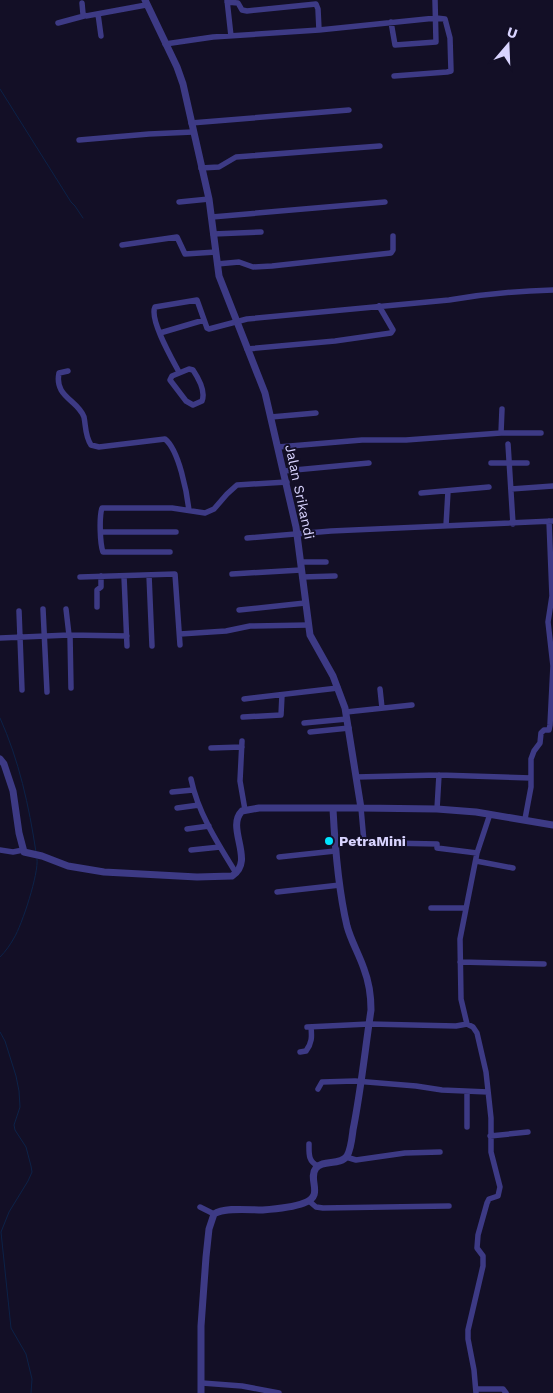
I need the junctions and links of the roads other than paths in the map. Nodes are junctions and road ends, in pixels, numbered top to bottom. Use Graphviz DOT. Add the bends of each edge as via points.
graph roads {
  1 [pos="435,0"];
  2 [pos="227,1"];
  3 [pos="146,2"];
  4 [pos="82,4"];
  5 [pos="98,14"];
  6 [pos="84,16"];
  7 [pos="436,18"];
  8 [pos="391,22"];
  9 [pos="58,23"];
  10 [pos="319,30"];
  11 [pos="101,36"];
  12 [pos="231,36"];
  13 [pos="165,44"];
  14 [pos="394,76"];
  15 [pos="349,110"];
  16 [pos="191,123"];
  17 [pos="193,132"];
  18 [pos="79,140"];
  19 [pos="380,146"];
  20 [pos="201,168"];
  21 [pos="208,199"];
  22 [pos="179,202"];
  23 [pos="385,202"];
  24 [pos="212,217"];
  25 [pos="260,232"];
  26 [pos="213,234"];
  27 [pos="392,236"];
  28 [pos="122,245"];
  29 [pos="216,252"];
  30 [pos="217,264"];
  31 [pos="553,290"];
  32 [pos="379,306"];
  33 [pos="204,320"];
  34 [pos="236,321"];
  35 [pos="160,333"];
  36 [pos="247,349"];
  37 [pos="68,371"];
  38 [pos="178,372"];
  39 [pos="502,409"];
  40 [pos="316,413"];
  41 [pos="271,417"];
  42 [pos="501,433"];
  43 [pos="541,433"];
  44 [pos="508,444"];
  45 [pos="278,447"];
  46 [pos="369,463"];
  47 [pos="491,463"];
  48 [pos="509,463"];
  49 [pos="528,463"];
  50 [pos="284,471"];
  51 [pos="286,482"];
  52 [pos="553,486"];
  53 [pos="489,487"];
  54 [pos="511,489"];
  55 [pos="448,491"];
  56 [pos="421,493"];
  57 [pos="189,510"];
  58 [pos="551,521"];
  59 [pos="513,524"];
  60 [pos="446,526"];
  61 [pos="101,532"];
  62 [pos="176,532"];
  63 [pos="297,534"];
  64 [pos="247,538"];
  65 [pos="551,543"];
  66 [pos="170,552"];
  67 [pos="326,562"];
  68 [pos="301,569"];
  69 [pos="232,574"];
  70 [pos="149,575"];
  71 [pos="101,576"];
  72 [pos="124,576"];
  73 [pos="335,576"];
  74 [pos="80,577"];
  75 [pos="305,603"];
  76 [pos="97,607"];
  77 [pos="43,609"];
  78 [pos="66,609"];
  79 [pos="239,610"];
  80 [pos="19,611"];
  81 [pos="551,613"];
  82 [pos="308,626"];
  83 [pos="180,634"];
  84 [pos="69,635"];
  85 [pos="44,636"];
  86 [pos="127,636"];
  87 [pos="20,637"];
  88 [pos="0,638"];
  89 [pos="180,645"];
  90 [pos="128,646"];
  91 [pos="152,646"];
  92 [pos="71,688"];
  93 [pos="338,688"];
  94 [pos="380,689"];
  95 [pos="22,690"];
  96 [pos="47,692"];
  97 [pos="282,695"];
  98 [pos="244,699"];
  99 [pos="552,700"];
  100 [pos="412,706"];
  101 [pos="382,708"];
  102 [pos="346,715"];
  103 [pos="243,717"];
  104 [pos="304,723"];
  105 [pos="349,728"];
  106 [pos="310,732"];
  107 [pos="211,748"];
  108 [pos="0,759"];
  109 [pos="439,775"];
  110 [pos="356,777"];
  111 [pos="531,778"];
  112 [pos="191,779"];
  113 [pos="193,790"];
  114 [pos="172,792"];
  115 [pos="199,805"];
  116 [pos="177,808"];
  117 [pos="360,808"];
  118 [pos="333,809"];
  119 [pos="245,810"];
  120 [pos="437,810"];
  121 [pos="490,814"];
  122 [pos="525,819"];
  123 [pos="553,825"];
  124 [pos="209,826"];
  125 [pos="187,829"];
  126 [pos="364,842"];
  127 [pos="388,843"];
  128 [pos="220,847"];
  129 [pos="0,850"];
  130 [pos="190,850"];
  131 [pos="335,851"];
  132 [pos="26,852"];
  133 [pos="477,852"];
  134 [pos="279,857"];
  135 [pos="476,861"];
  136 [pos="513,868"];
  137 [pos="236,873"];
  138 [pos="340,886"];
  139 [pos="277,892"];
  140 [pos="431,908"];
  141 [pos="465,908"];
  142 [pos="460,962"];
  143 [pos="544,964"];
  144 [pos="369,1024"];
  145 [pos="467,1024"];
  146 [pos="300,1052"];
  147 [pos="361,1082"];
  148 [pos="318,1089"];
  149 [pos="467,1092"];
  150 [pos="488,1092"];
  151 [pos="467,1127"];
  152 [pos="528,1132"];
  153 [pos="490,1136"];
  154 [pos="309,1144"];
  155 [pos="440,1152"];
  156 [pos="346,1157"];
  157 [pos="318,1166"];
  158 [pos="309,1201"];
  159 [pos="448,1206"];
  160 [pos="200,1207"];
  161 [pos="214,1214"];
  162 [pos="202,1383"];
  163 [pos="476,1391"];
  164 [pos="201,1393"];
  165 [pos="279,1393"];
  166 [pos="506,1393"];
  1 -- 7 [label="street"];
  2 -- 10 [label="street" via="238,3 242,10 247,11 316,4"];
  2 -- 12 [label="street"];
  3 -- 5 [label="street"];
  3 -- 13 [label="street, Jalan Srikandi"];
  4 -- 6 [label="street"];
  5 -- 6 [label="street"];
  5 -- 11 [label="street"];
  6 -- 9 [label="street"];
  7 -- 8 [label="street"];
  7 -- 8 [label="street" via="437,40 432,43 395,45"];
  7 -- 14 [label="street" via="447,22 451,71"];
  8 -- 10 [label="street"];
  10 -- 12 [label="street"];
  12 -- 13 [label="street"];
  13 -- 16 [label="street, Jalan Srikandi" via="183,84"];
  15 -- 16 [label="street"];
  16 -- 17 [label="street, Jalan Srikandi"];
  17 -- 18 [label="street"];
  17 -- 20 [label="street, Jalan Srikandi"];
  19 -- 20 [label="street" via="236,157 219,167"];
  20 -- 21 [label="street, Jalan Srikandi"];
  21 -- 22 [label="street"];
  21 -- 24 [label="street, Jalan Srikandi"];
  23 -- 24 [label="street"];
  24 -- 26 [label="street, Jalan Srikandi"];
  25 -- 26 [label="street"];
  26 -- 29 [label="street, Jalan Srikandi"];
  27 -- 30 [label="street" via="391,253 272,266 254,267 240,262"];
  28 -- 29 [label="street" via="175,237 185,254"];
  29 -- 30 [label="street, Jalan Srikandi"];
  30 -- 34 [label="street, Jalan Srikandi"];
  31 -- 32 [label="street"];
  32 -- 34 [label="street"];
  32 -- 36 [label="street" via="391,333"];
  33 -- 34 [label="street" via="209,329"];
  33 -- 35 [label="street"];
  33 -- 35 [label="street" via="197,300 155,307 154,317"];
  34 -- 36 [label="street, Jalan Srikandi"];
  35 -- 38 [label="street"];
  36 -- 41 [label="street, Jalan Srikandi"];
  37 -- 57 [label="street" via="59,373 58,382 66,398 82,414 91,445 99,447 165,439 182,474"];
  38 -- 38 [label="street" via="194,370 204,394 202,401 193,405 186,401 170,380"];
  39 -- 42 [label="street"];
  40 -- 41 [label="street"];
  41 -- 45 [label="street, Jalan Srikandi"];
  42 -- 43 [label="street"];
  42 -- 45 [label="street"];
  44 -- 48 [label="street"];
  45 -- 50 [label="street, Jalan Srikandi"];
  46 -- 50 [label="street"];
  47 -- 48 [label="street"];
  48 -- 49 [label="street"];
  48 -- 54 [label="street"];
  50 -- 51 [label="street, Jalan Srikandi"];
  51 -- 57 [label="street" via="242,484 233,488 210,512"];
  51 -- 63 [label="street, Jalan Srikandi"];
  52 -- 54 [label="street"];
  53 -- 55 [label="street"];
  54 -- 59 [label="street"];
  55 -- 56 [label="street"];
  55 -- 60 [label="street"];
  57 -- 61 [label="street" via="104,507 100,512"];
  58 -- 59 [label="street"];
  58 -- 65 [label="street"];
  59 -- 60 [label="street"];
  60 -- 63 [label="street"];
  61 -- 62 [label="street"];
  61 -- 66 [label="street" via="103,552"];
  63 -- 64 [label="street"];
  63 -- 68 [label="street, Jalan Srikandi"];
  65 -- 81 [label="street"];
  67 -- 68 [label="street"];
  68 -- 69 [label="street"];
  68 -- 73 [label="street"];
  68 -- 75 [label="street, Jalan Srikandi"];
  70 -- 72 [label="street"];
  70 -- 83 [label="street" via="175,574"];
  70 -- 91 [label="street"];
  71 -- 72 [label="street"];
  71 -- 74 [label="street"];
  71 -- 76 [label="street" via="101,587 96,590"];
  72 -- 86 [label="street"];
  75 -- 79 [label="street"];
  75 -- 82 [label="street, Jalan Srikandi"];
  77 -- 85 [label="street"];
  78 -- 84 [label="street"];
  80 -- 87 [label="street"];
  81 -- 99 [label="street" via="548,635 553,662"];
  82 -- 83 [label="street" via="250,626"];
  82 -- 93 [label="street, Jalan Srikandi"];
  83 -- 89 [label="street"];
  84 -- 85 [label="street"];
  84 -- 86 [label="street"];
  84 -- 92 [label="street"];
  85 -- 87 [label="street"];
  85 -- 96 [label="street"];
  86 -- 90 [label="street"];
  87 -- 88 [label="street"];
  87 -- 95 [label="street"];
  93 -- 97 [label="street"];
  93 -- 102 [label="street, Jalan Srikandi"];
  94 -- 101 [label="street"];
  97 -- 98 [label="street"];
  97 -- 103 [label="street" via="281,715"];
  99 -- 111 [label="street" via="549,730 541,733 540,743 534,751 530,764"];
  100 -- 101 [label="street"];
  101 -- 102 [label="street"];
  102 -- 104 [label="street"];
  102 -- 105 [label="street, Jalan Srikandi"];
  105 -- 106 [label="street"];
  105 -- 110 [label="street, Jalan Srikandi"];
  107 -- 119 [label="street" via="242,744 240,781"];
  108 -- 132 [label="street" via="13,791"];
  109 -- 110 [label="street"];
  109 -- 111 [label="street"];
  109 -- 120 [label="street"];
  110 -- 117 [label="street, Jalan Srikandi"];
  111 -- 122 [label="street"];
  112 -- 113 [label="street"];
  113 -- 114 [label="street"];
  113 -- 115 [label="street"];
  115 -- 116 [label="street"];
  115 -- 124 [label="street"];
  117 -- 118 [label="street"];
  117 -- 120 [label="street"];
  117 -- 126 [label="street"];
  118 -- 119 [label="street"];
  118 -- 131 [label="street"];
  119 -- 137 [label="street" via="237,817 241,866"];
  120 -- 121 [label="street"];
  121 -- 122 [label="street"];
  121 -- 133 [label="street"];
  122 -- 123 [label="street"];
  124 -- 125 [label="street"];
  124 -- 128 [label="street"];
  127 -- 133 [label="street" via="437,844 437,848"];
  128 -- 130 [label="street"];
  128 -- 137 [label="street"];
  129 -- 132 [label="street"];
  131 -- 134 [label="street"];
  131 -- 138 [label="street"];
  132 -- 137 [label="street" via="68,866 104,872 197,877 228,877"];
  133 -- 135 [label="street"];
  135 -- 136 [label="street"];
  135 -- 141 [label="street"];
  138 -- 139 [label="street"];
  138 -- 144 [label="street" via="347,928 369,986"];
  140 -- 141 [label="street"];
  141 -- 142 [label="street"];
  142 -- 143 [label="street"];
  142 -- 145 [label="street" via="461,999"];
  144 -- 145 [label="street"];
  144 -- 146 [label="street" via="309,1027 310,1045 306,1051"];
  144 -- 147 [label="street"];
  145 -- 150 [label="street" via="477,1032"];
  147 -- 148 [label="street" via="324,1082"];
  147 -- 149 [label="street"];
  147 -- 156 [label="street"];
  149 -- 150 [label="street"];
  149 -- 151 [label="street"];
  150 -- 153 [label="street"];
  152 -- 153 [label="street"];
  153 -- 163 [label="street" via="500,1187 498,1196 489,1199 477,1239 483,1266 468,1335"];
  154 -- 157 [label="street" via="312,1163"];
  155 -- 156 [label="street" via="356,1160"];
  156 -- 157 [label="street"];
  157 -- 158 [label="street" via="314,1171 314,1196"];
  158 -- 159 [label="street" via="323,1208"];
  158 -- 161 [label="street" via="286,1208"];
  160 -- 161 [label="street"];
  161 -- 162 [label="street" via="209,1229 201,1326"];
  162 -- 164 [label="street"];
  162 -- 165 [label="street"];
  163 -- 166 [label="street" via="503,1389"];
}
